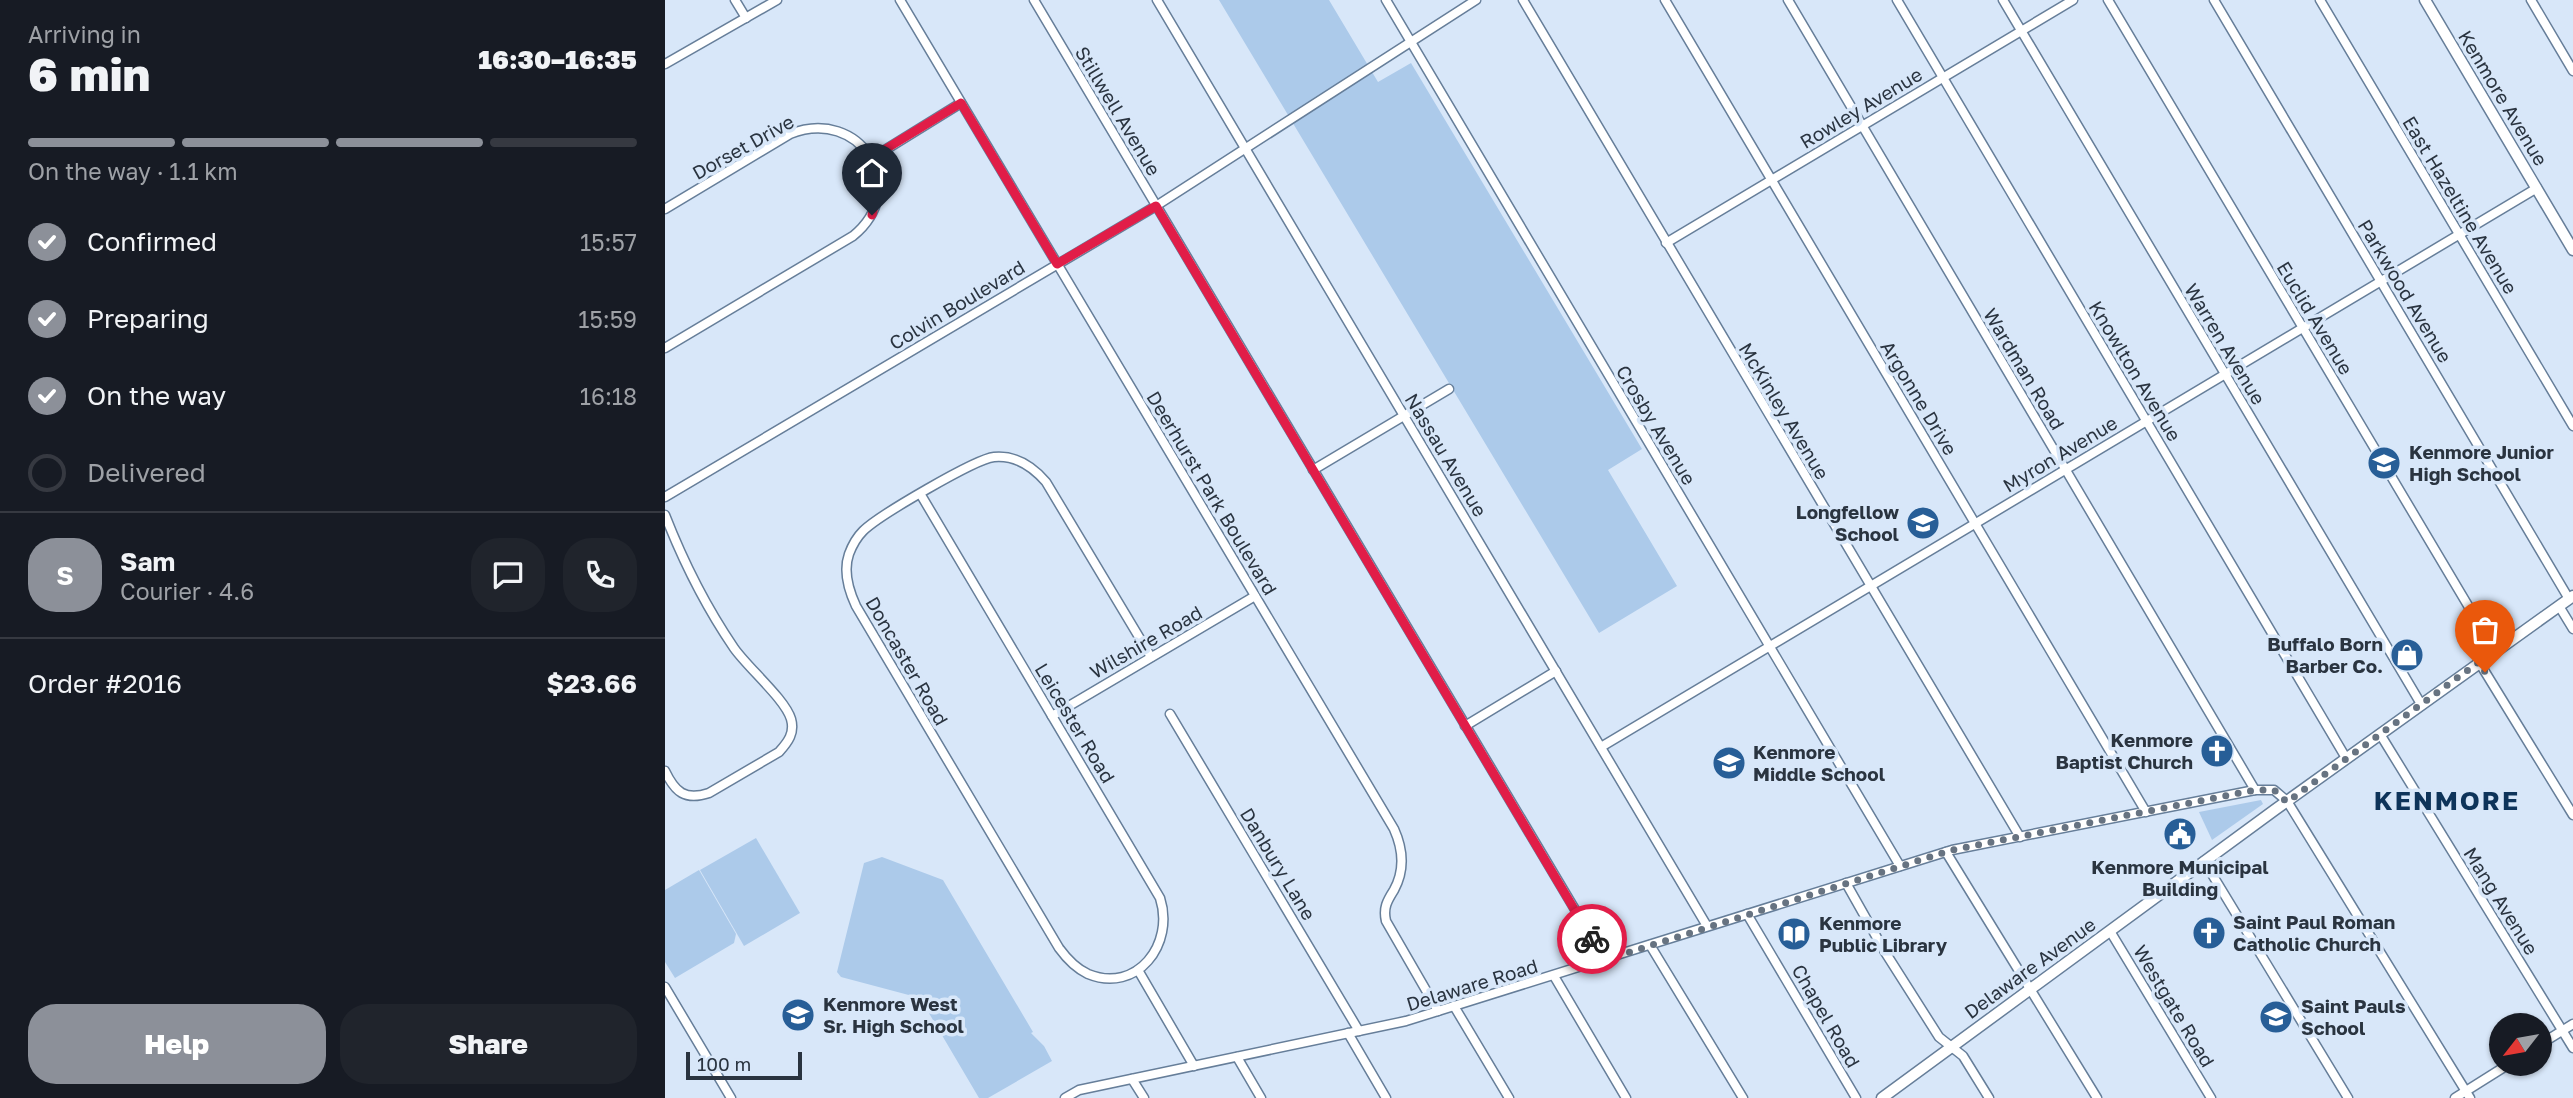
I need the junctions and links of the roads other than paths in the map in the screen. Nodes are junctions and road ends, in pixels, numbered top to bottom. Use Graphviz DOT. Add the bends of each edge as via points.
graph roads {
  1 [pos="735,0"];
  2 [pos="777,0"];
  3 [pos="900,0"];
  4 [pos="1034,0"];
  5 [pos="1157,0"];
  6 [pos="1386,0"];
  7 [pos="1476,0"];
  8 [pos="1523,0"];
  9 [pos="1665,0"];
  10 [pos="1788,0"];
  11 [pos="1897,0"];
  12 [pos="2003,0"];
  13 [pos="2073,0"];
  14 [pos="2108,0"];
  15 [pos="2214,0"];
  16 [pos="2320,0"];
  17 [pos="2425,0"];
  18 [pos="2531,0"];
  19 [pos="746,18"];
  20 [pos="2021,31"];
  21 [pos="1411,42"];
  22 [pos="665,64"];
  23 [pos="2573,71"];
  24 [pos="1943,78"];
  25 [pos="961,103"];
  26 [pos="1862,125"];
  27 [pos="1245,149"];
  28 [pos="871,158"];
  29 [pos="1771,179"];
  30 [pos="2537,188"];
  31 [pos="1156,206"];
  32 [pos="665,209"];
  33 [pos="2459,234"];
  34 [pos="1667,243"];
  35 [pos="2573,250"];
  36 [pos="1057,264"];
  37 [pos="2380,281"];
  38 [pos="2302,327"];
  39 [pos="665,348"];
  40 [pos="2225,374"];
  41 [pos="1449,389"];
  42 [pos="1404,415"];
  43 [pos="2146,421"];
  44 [pos="2573,426"];
  45 [pos="2066,469"];
  46 [pos="1313,470"];
  47 [pos="921,495"];
  48 [pos="665,497"];
  49 [pos="665,515"];
  50 [pos="1975,523"];
  51 [pos="1870,586"];
  52 [pos="1255,596"];
  53 [pos="2571,597"];
  54 [pos="2559,606"];
  55 [pos="2573,629"];
  56 [pos="1769,646"];
  57 [pos="2495,651"];
  58 [pos="1151,657"];
  59 [pos="2479,662"];
  60 [pos="1556,671"];
  61 [pos="2421,704"];
  62 [pos="1170,714"];
  63 [pos="1052,716"];
  64 [pos="1465,726"];
  65 [pos="2380,734"];
  66 [pos="1601,747"];
  67 [pos="2346,758"];
  68 [pos="665,771"];
  69 [pos="2255,790"];
  70 [pos="2287,802"];
  71 [pos="2146,812"];
  72 [pos="2573,816"];
  73 [pos="2020,837"];
  74 [pos="1946,852"];
  75 [pos="2204,861"];
  76 [pos="1900,866"];
  77 [pos="1846,883"];
  78 [pos="1747,914"];
  79 [pos="1707,926"];
  80 [pos="2109,931"];
  81 [pos="1650,945"];
  82 [pos="1605,960"];
  83 [pos="1137,970"];
  84 [pos="1553,976"];
  85 [pos="665,987"];
  86 [pos="2031,990"];
  87 [pos="1454,1006"];
  88 [pos="1438,1011"];
  89 [pos="2573,1024"];
  90 [pos="2562,1030"];
  91 [pos="1359,1031"];
  92 [pos="1348,1033"];
  93 [pos="2552,1037"];
  94 [pos="1951,1046"];
  95 [pos="2573,1048"];
  96 [pos="1237,1056"];
  97 [pos="1194,1066"];
  98 [pos="2493,1076"];
  99 [pos="1132,1079"];
  100 [pos="2468,1094"];
  101 [pos="731,1098"];
  102 [pos="1065,1098"];
  103 [pos="1144,1098"];
  104 [pos="1262,1098"];
  105 [pos="1386,1098"];
  106 [pos="1509,1098"];
  107 [pos="1626,1098"];
  108 [pos="1743,1098"];
  109 [pos="1856,1098"];
  110 [pos="1882,1098"];
  111 [pos="1989,1098"];
  112 [pos="2097,1098"];
  113 [pos="2211,1098"];
  114 [pos="2348,1098"];
  115 [pos="2455,1098"];
  1 -- 19 [label="street"];
  2 -- 19 [label="street"];
  3 -- 25 [label="street, Deerhurst Park Boulevard"];
  4 -- 31 [label="street, Stillwell Avenue"];
  5 -- 27 [label="street, Nassau Avenue"];
  6 -- 21 [label="street, Crosby Avenue"];
  7 -- 21 [label="street, Colvin Boulevard"];
  8 -- 34 [label="street, McKinley Avenue"];
  9 -- 29 [label="street, Argonne Drive"];
  10 -- 26 [label="street, Wardman Road"];
  11 -- 24 [label="street, Knowlton Avenue"];
  12 -- 20 [label="street, Warren Avenue"];
  13 -- 20 [label="street, Rowley Avenue"];
  14 -- 38 [label="street, Euclid Avenue"];
  15 -- 37 [label="street, Parkwood Avenue"];
  16 -- 33 [label="street, East Hazeltine Avenue"];
  17 -- 30 [label="main road, Kenmore Avenue"];
  18 -- 23 [label="street"];
  19 -- 22 [label="street"];
  20 -- 24 [label="street, Rowley Avenue"];
  20 -- 40 [label="street, Warren Avenue"];
  21 -- 27 [label="street, Colvin Boulevard"];
  21 -- 56 [label="street, Crosby Avenue"];
  24 -- 26 [label="street, Rowley Avenue"];
  24 -- 43 [label="street, Knowlton Avenue"];
  25 -- 28 [label="street"];
  25 -- 36 [label="street, Deerhurst Park Boulevard"];
  26 -- 29 [label="street, Rowley Avenue"];
  26 -- 45 [label="street, Wardman Road"];
  27 -- 31 [label="street, Colvin Boulevard"];
  27 -- 42 [label="street, Nassau Avenue"];
  28 -- 32 [label="street, Dorset Drive" via="858,142 839,131 800,130"];
  28 -- 39 [label="street" via="878,176 878,196 862,229"];
  29 -- 34 [label="street, Rowley Avenue"];
  29 -- 50 [label="street, Argonne Drive"];
  30 -- 33 [label="street, Myron Avenue"];
  30 -- 35 [label="main road, Kenmore Avenue"];
  31 -- 36 [label="street, Colvin Boulevard"];
  31 -- 46 [label="street, Stillwell Avenue"];
  33 -- 37 [label="street, Myron Avenue"];
  33 -- 44 [label="street, East Hazeltine Avenue"];
  34 -- 51 [label="street, McKinley Avenue"];
  36 -- 48 [label="street, Colvin Boulevard"];
  36 -- 52 [label="street, Deerhurst Park Boulevard"];
  37 -- 38 [label="street, Myron Avenue"];
  37 -- 53 [label="street, Parkwood Avenue"];
  38 -- 40 [label="street, Myron Avenue"];
  38 -- 57 [label="street, Euclid Avenue"];
  40 -- 43 [label="street, Myron Avenue"];
  40 -- 61 [label="street, Warren Avenue"];
  41 -- 42 [label="street"];
  42 -- 46 [label="street"];
  42 -- 60 [label="street, Nassau Avenue"];
  43 -- 45 [label="street, Myron Avenue"];
  43 -- 67 [label="street, Knowlton Avenue"];
  45 -- 50 [label="street, Myron Avenue"];
  45 -- 69 [label="street, Wardman Road"];
  46 -- 64 [label="street, Stillwell Avenue"];
  47 -- 58 [label="street, Doncaster Road" via="981,460 1002,457 1031,467 1046,482"];
  47 -- 63 [label="street, Leicester Road"];
  47 -- 83 [label="street, Doncaster Road" via="873,524 854,544 847,572 852,597 1059,948 1074,965 1097,976 1116,977"];
  49 -- 68 [label="street" via="724,633 788,712 793,728 779,752 701,796 682,794"];
  50 -- 51 [label="street, Myron Avenue"];
  50 -- 71 [label="street, Argonne Drive"];
  51 -- 56 [label="street, Myron Avenue"];
  51 -- 73 [label="street, McKinley Avenue"];
  52 -- 58 [label="street, Wilshire Road"];
  52 -- 88 [label="street, Deerhurst Park Boulevard" via="1398,837 1401,870 1385,906 1386,922"];
  53 -- 54 [label="main road, Delaware Avenue"];
  54 -- 55 [label="street"];
  54 -- 57 [label="main road, Delaware Avenue"];
  56 -- 66 [label="street, Myron Avenue"];
  56 -- 76 [label="street, Crosby Avenue"];
  57 -- 59 [label="main road, Delaware Avenue"];
  58 -- 63 [label="street, Wilshire Road"];
  59 -- 61 [label="main road, Delaware Avenue"];
  59 -- 72 [label="street"];
  60 -- 64 [label="street"];
  60 -- 66 [label="street, Nassau Avenue"];
  61 -- 65 [label="main road, Delaware Avenue"];
  62 -- 91 [label="street, Danbury Lane"];
  63 -- 83 [label="street, Leicester Road" via="1160,898 1165,919 1161,941"];
  64 -- 82 [label="street, Stillwell Avenue"];
  65 -- 67 [label="main road, Delaware Avenue"];
  65 -- 90 [label="street, Mang Avenue"];
  66 -- 79 [label="street, Nassau Avenue"];
  67 -- 70 [label="main road, Delaware Avenue"];
  69 -- 70 [label="street" via="2274,790"];
  69 -- 71 [label="street, Delaware Road"];
  70 -- 75 [label="main road, Delaware Avenue"];
  70 -- 100 [label="street"];
  71 -- 73 [label="street, Delaware Road"];
  73 -- 74 [label="street, Delaware Road"];
  74 -- 76 [label="street, Delaware Road"];
  74 -- 86 [label="street"];
  75 -- 80 [label="main road, Delaware Avenue"];
  75 -- 114 [label="street"];
  76 -- 77 [label="street, Delaware Road"];
  77 -- 78 [label="street, Delaware Road"];
  77 -- 94 [label="street" via="1939,1037"];
  78 -- 79 [label="street, Delaware Road"];
  78 -- 109 [label="street, Chapel Road"];
  79 -- 81 [label="street, Delaware Road"];
  80 -- 86 [label="main road, Delaware Avenue"];
  80 -- 113 [label="street, Westgate Road"];
  81 -- 82 [label="street, Delaware Road"];
  81 -- 108 [label="street"];
  82 -- 84 [label="street, Delaware Road"];
  83 -- 97 [label="street"];
  84 -- 87 [label="street, Delaware Road"];
  84 -- 107 [label="street"];
  85 -- 101 [label="street"];
  86 -- 94 [label="main road, Delaware Avenue"];
  86 -- 112 [label="street"];
  87 -- 88 [label="street, Delaware Road"];
  87 -- 106 [label="street"];
  88 -- 91 [label="street, Delaware Road"];
  89 -- 90 [label="street"];
  90 -- 93 [label="street"];
  90 -- 95 [label="street, Mang Avenue"];
  91 -- 92 [label="street, Delaware Road"];
  92 -- 96 [label="street, Delaware Road"];
  92 -- 105 [label="street"];
  94 -- 110 [label="main road, Delaware Avenue"];
  94 -- 111 [label="street" via="1963,1056"];
  96 -- 97 [label="street, Delaware Road"];
  96 -- 104 [label="street"];
  97 -- 99 [label="street, Delaware Road"];
  98 -- 100 [label="street"];
  99 -- 102 [label="street, Delaware Road" via="1079,1090"];
  99 -- 103 [label="street"];
  100 -- 115 [label="street"];
}
